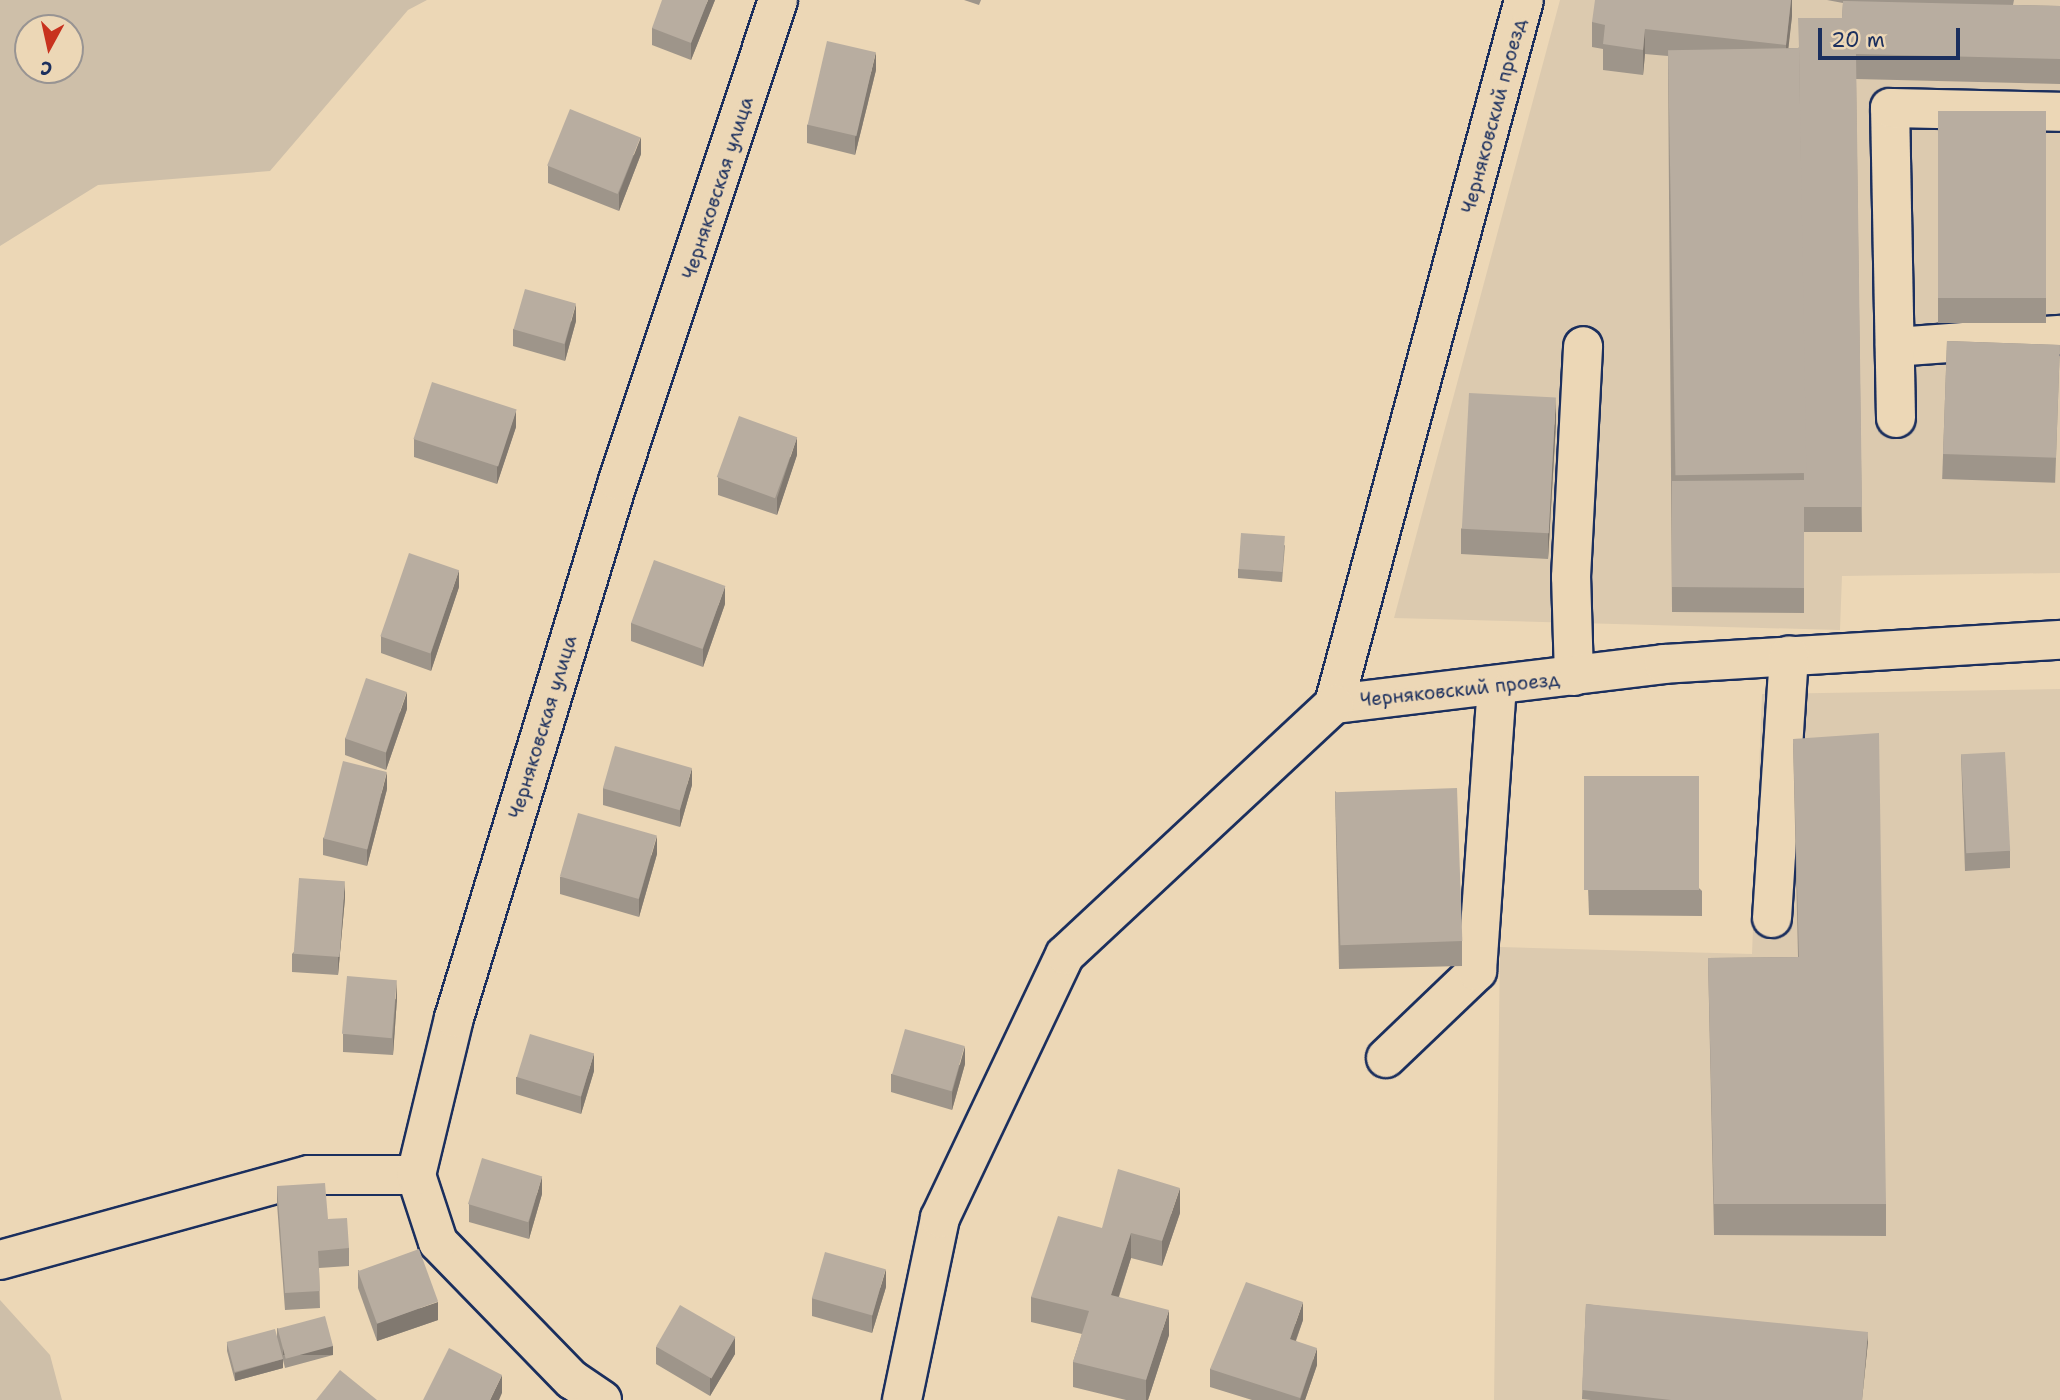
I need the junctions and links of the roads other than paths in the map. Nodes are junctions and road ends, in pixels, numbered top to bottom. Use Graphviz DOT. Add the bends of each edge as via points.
graph roads {
  1 [pos="778,0"];
  2 [pos="1524,0"];
  3 [pos="2060,112"];
  4 [pos="2060,335"];
  5 [pos="1583,346"];
  6 [pos="1895,347"];
  7 [pos="1896,418"];
  8 [pos="2060,640"];
  9 [pos="1789,656"];
  10 [pos="1574,677"];
  11 [pos="1497,687"];
  12 [pos="1335,704"];
  13 [pos="1772,918"];
  14 [pos="1386,1058"];
  15 [pos="416,1174"];
  16 [pos="0,1260"];
  17 [pos="602,1400"];
  18 [pos="902,1400"];
  1 -- 15 [label="street, Черняковская улица" via="618,481 454,1018"];
  2 -- 12 [label="street, Черняковский проезд"];
  3 -- 6 [label="street" via="1890,108"];
  4 -- 6 [label="street"];
  5 -- 10 [label="street" via="1571,577"];
  6 -- 7 [label="street"];
  8 -- 9 [label="street, Черняковский проезд"];
  9 -- 10 [label="street, Черняковский проезд"];
  9 -- 13 [label="street"];
  10 -- 11 [label="street, Черняковский проезд"];
  11 -- 12 [label="street, Черняковский проезд"];
  11 -- 14 [label="street" via="1477,971"];
  12 -- 18 [label="street" via="1065,955 940,1219"];
  15 -- 16 [label="street" via="309,1175 218,1195"];
  15 -- 17 [label="street" via="438,1242 572,1380"];
}
